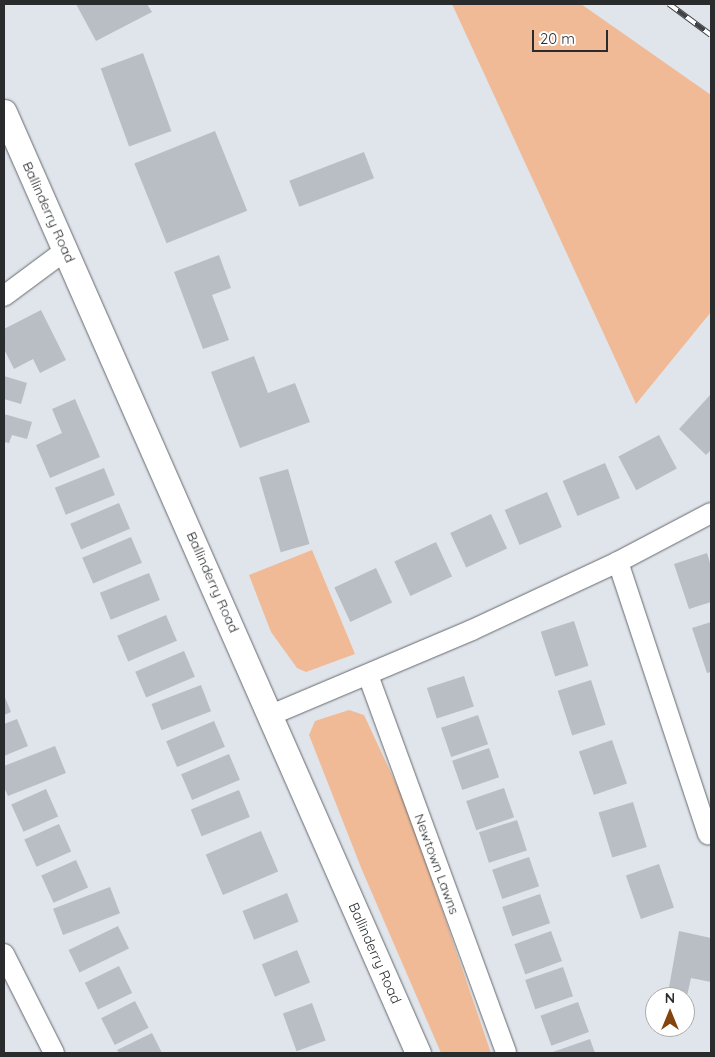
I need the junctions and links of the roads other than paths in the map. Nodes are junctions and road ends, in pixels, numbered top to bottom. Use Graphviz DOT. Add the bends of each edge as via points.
graph roads {
  1 [pos="4,112"];
  2 [pos="66,250"];
  3 [pos="4,296"];
  4 [pos="711,512"];
  5 [pos="618,562"];
  6 [pos="368,675"];
  7 [pos="271,715"];
  8 [pos="708,834"];
  9 [pos="4,954"];
  10 [pos="54,1053"];
  11 [pos="418,1053"];
  12 [pos="506,1053"];
  1 -- 2 [label="street, Ballinderry Road"];
  2 -- 3 [label="street"];
  2 -- 7 [label="street, Ballinderry Road"];
  4 -- 5 [label="street"];
  5 -- 6 [label="street"];
  5 -- 8 [label="street"];
  6 -- 7 [label="street"];
  6 -- 12 [label="street, Newtown Lawns"];
  7 -- 11 [label="street, Ballinderry Road"];
  9 -- 10 [label="street"];
}
